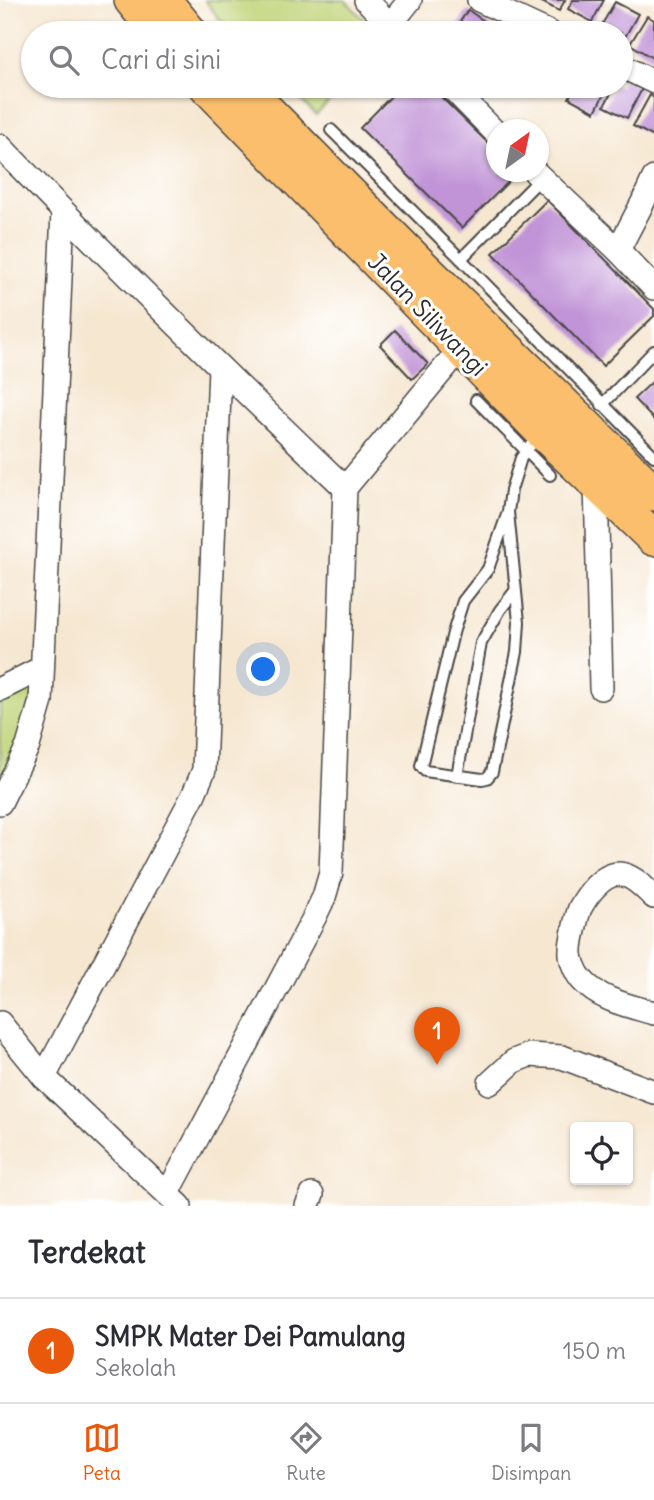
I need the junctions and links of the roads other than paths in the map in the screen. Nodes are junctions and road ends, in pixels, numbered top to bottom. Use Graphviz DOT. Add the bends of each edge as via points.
graph roads {
  1 [pos="132,0"];
  2 [pos="163,0"];
  3 [pos="366,0"];
  4 [pos="410,0"];
  5 [pos="479,0"];
  6 [pos="149,21"];
  7 [pos="180,21"];
  8 [pos="386,21"];
  9 [pos="398,21"];
  10 [pos="524,21"];
  11 [pos="633,72"];
  12 [pos="654,82"];
  13 [pos="220,98"];
  14 [pos="253,98"];
  15 [pos="462,98"];
  16 [pos="486,123"];
  17 [pos="331,130"];
  18 [pos="0,146"];
  19 [pos="654,178"];
  20 [pos="532,182"];
  21 [pos="545,182"];
  22 [pos="648,205"];
  23 [pos="63,212"];
  24 [pos="618,250"];
  25 [pos="461,260"];
  26 [pos="407,272"];
  27 [pos="654,288"];
  28 [pos="461,348"];
  29 [pos="654,351"];
  30 [pos="220,368"];
  31 [pos="477,400"];
  32 [pos="602,405"];
  33 [pos="534,441"];
  34 [pos="654,456"];
  35 [pos="551,475"];
  36 [pos="596,483"];
  37 [pos="345,488"];
  38 [pos="654,493"];
  39 [pos="508,512"];
  40 [pos="654,538"];
  41 [pos="515,591"];
  42 [pos="42,668"];
  43 [pos="601,688"];
  44 [pos="0,689"];
  45 [pos="457,776"];
  46 [pos="0,803"];
  47 [pos="654,897"];
  48 [pos="654,1013"];
  49 [pos="0,1023"];
  50 [pos="44,1077"];
  51 [pos="490,1083"];
  52 [pos="654,1092"];
  53 [pos="174,1200"];
  1 -- 6 [label="main road"];
  2 -- 7 [label="main road"];
  3 -- 8 [label="street"];
  4 -- 9 [label="street"];
  5 -- 10 [label="street"];
  11 -- 12 [label="street"];
  13 -- 26 [label="main road, Jalan Siliwangi"];
  14 -- 26 [label="main road, Jalan Siliwangi"];
  15 -- 16 [label="street"];
  17 -- 25 [label="lane"];
  18 -- 23 [label="street"];
  19 -- 22 [label="street"];
  20 -- 25 [label="lane"];
  21 -- 24 [label="street"];
  22 -- 24 [label="street"];
  23 -- 30 [label="street"];
  23 -- 42 [label="street"];
  24 -- 27 [label="street"];
  25 -- 32 [label="lane"];
  26 -- 28 [label="main road, Jalan Siliwangi"];
  26 -- 38 [label="main road, Jalan Siliwangi"];
  28 -- 33 [label="main road, Jalan Siliwangi"];
  28 -- 37 [label="street"];
  29 -- 32 [label="lane"];
  30 -- 37 [label="street"];
  30 -- 50 [label="street" via="204,770"];
  31 -- 33 [label="lane"];
  32 -- 34 [label="lane"];
  33 -- 35 [label="lane"];
  33 -- 36 [label="main road, Jalan Siliwangi"];
  33 -- 39 [label="lane" via="517,467"];
  36 -- 40 [label="main road, Jalan Siliwangi"];
  36 -- 43 [label="street"];
  37 -- 53 [label="street" via="331,873 315,916"];
  39 -- 41 [label="lane"];
  39 -- 45 [label="lane" via="488,569 463,601 421,766 425,771"];
  41 -- 45 [label="lane" via="481,643"];
  41 -- 45 [label="lane" via="517,652 492,772 482,779"];
  42 -- 44 [label="street"];
  42 -- 46 [label="street" via="37,719"];
  47 -- 48 [label="street" via="629,877 610,876 579,910 570,951 579,977 587,985"];
  49 -- 50 [label="street"];
  50 -- 53 [label="street"];
  51 -- 52 [label="street" via="514,1061 529,1055 562,1057"];
}
